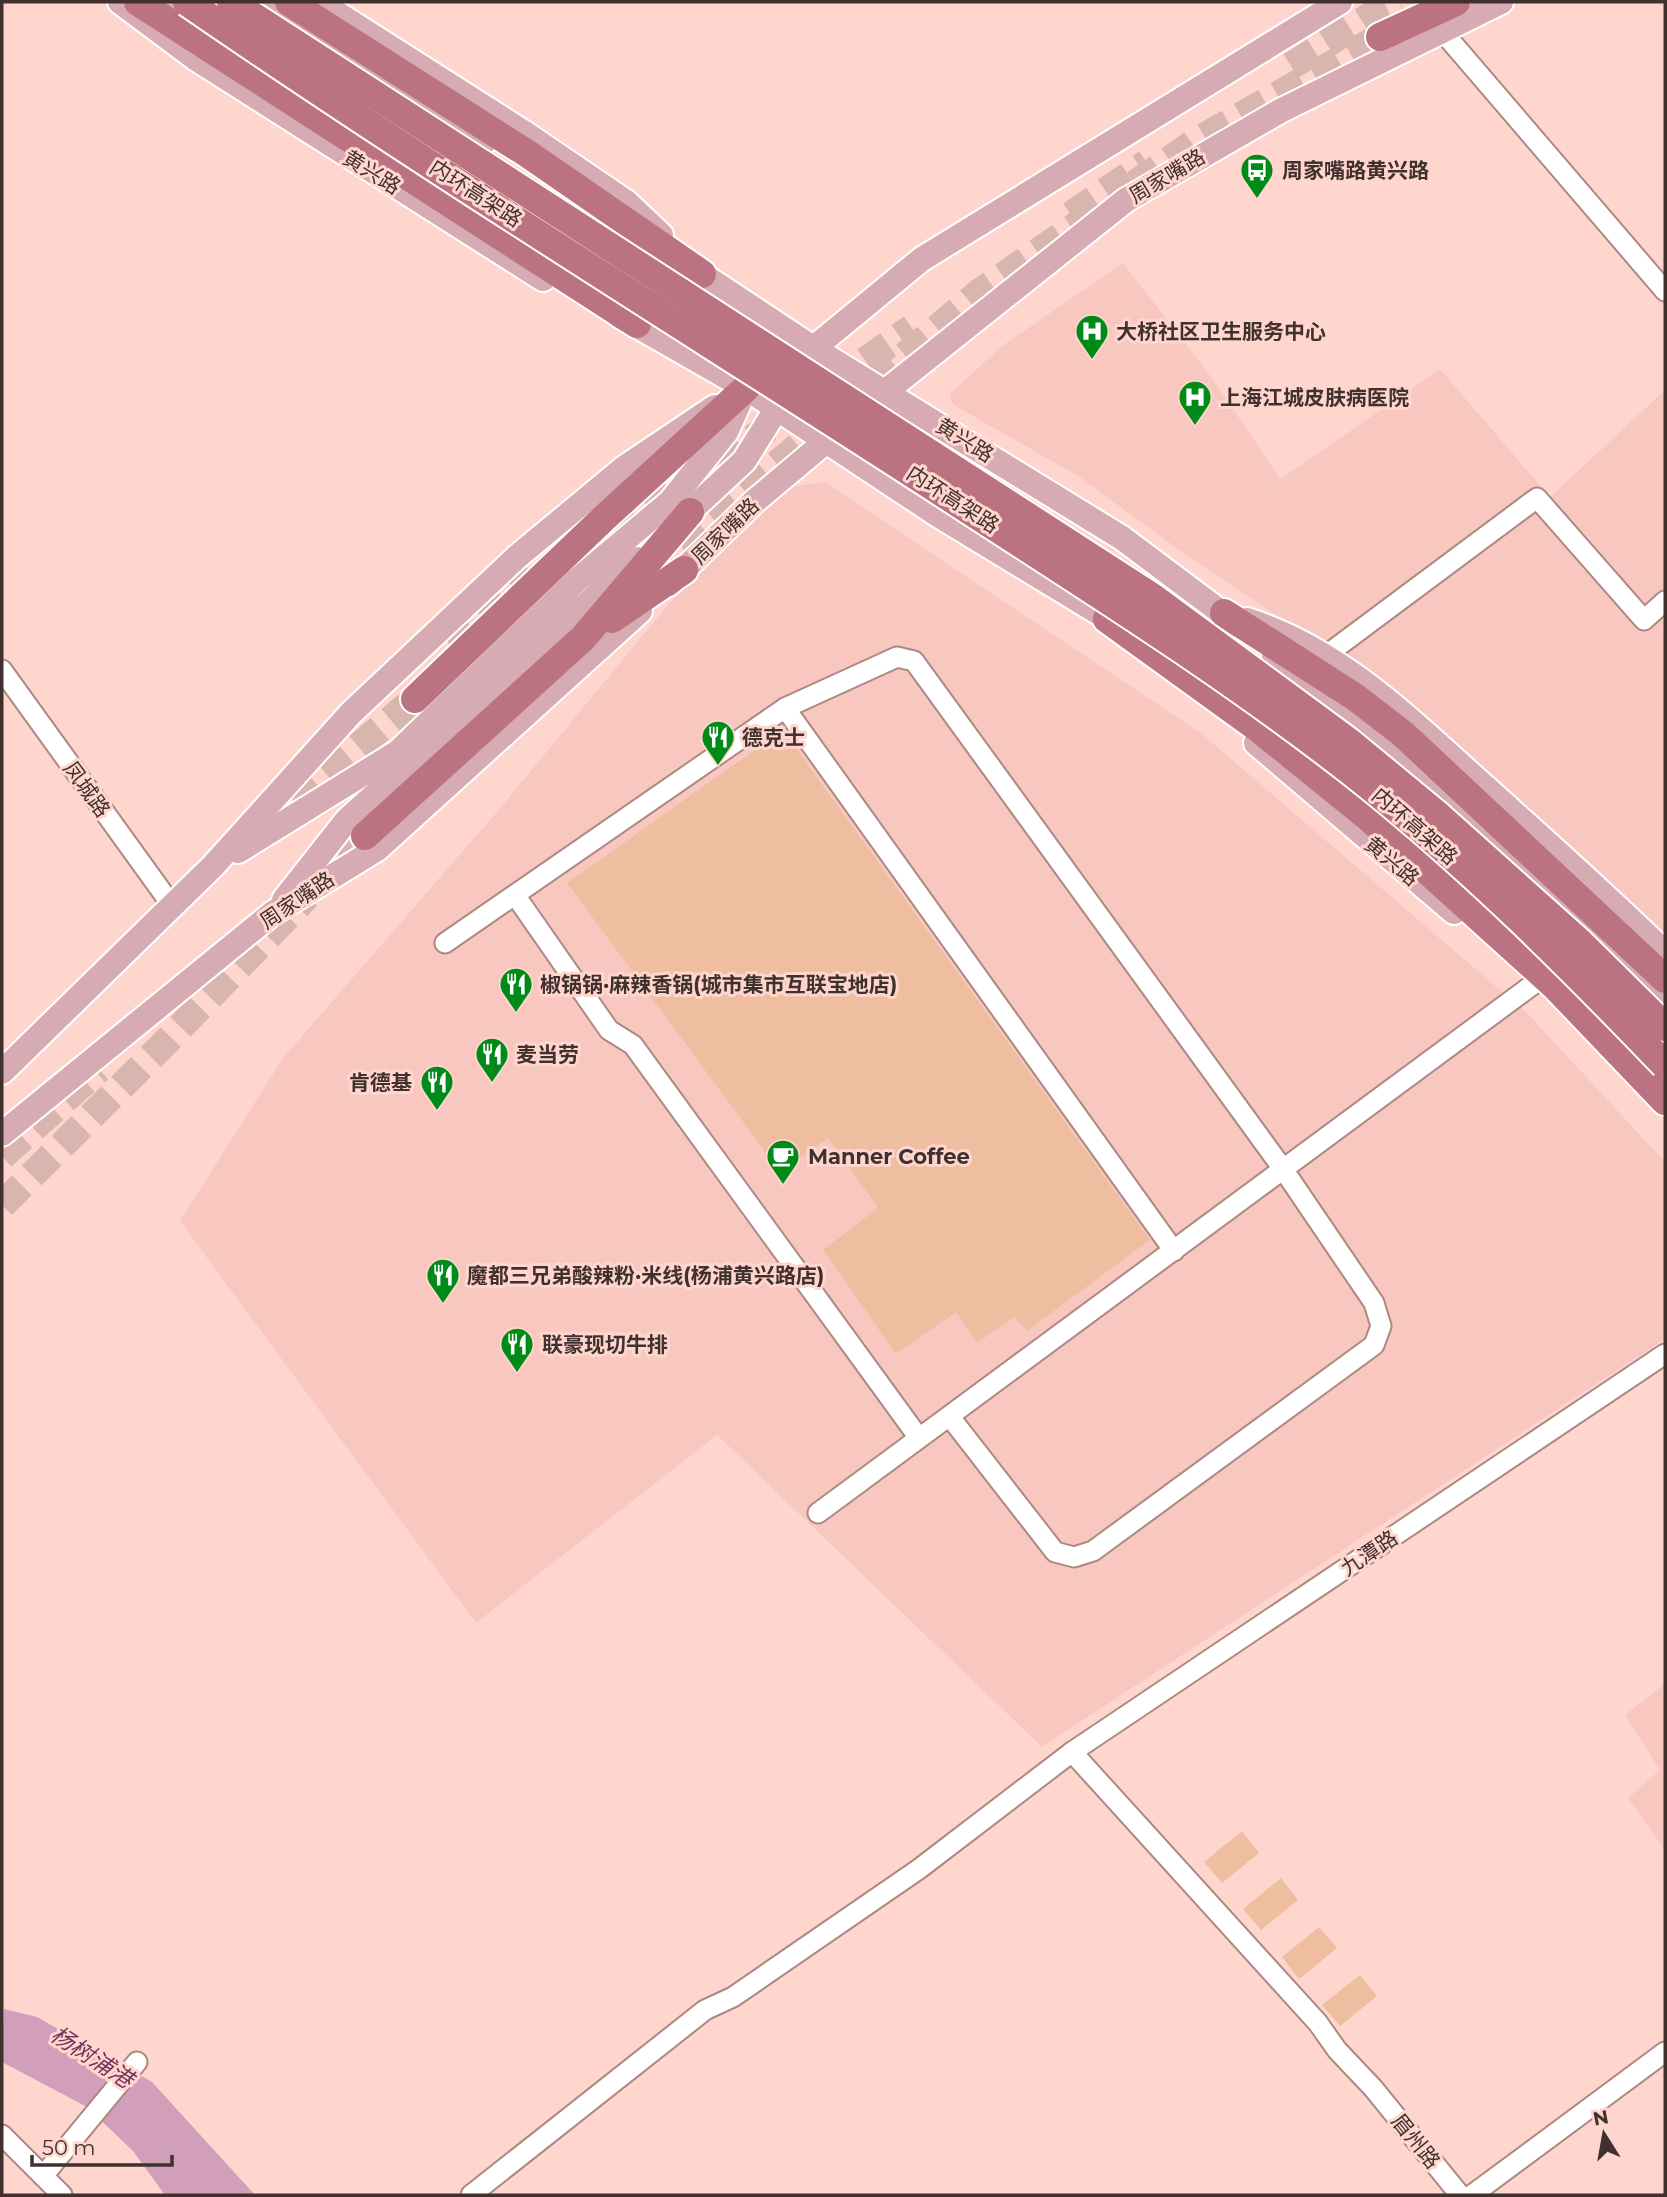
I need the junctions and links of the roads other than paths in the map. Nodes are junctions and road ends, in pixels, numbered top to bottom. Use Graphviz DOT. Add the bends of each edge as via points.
graph roads {
  1 [pos="120,2"];
  2 [pos="138,2"];
  3 [pos="168,2"];
  4 [pos="187,2"];
  5 [pos="231,2"];
  6 [pos="261,2"];
  7 [pos="289,2"];
  8 [pos="319,2"];
  9 [pos="1340,2"];
  10 [pos="1456,2"];
  11 [pos="1501,2"];
  12 [pos="1442,32"];
  13 [pos="1380,37"];
  14 [pos="702,274"];
  15 [pos="1665,290"];
  16 [pos="636,324"];
  17 [pos="816,350"];
  18 [pos="746,388"];
  19 [pos="886,391"];
  20 [pos="776,409"];
  21 [pos="824,443"];
  22 [pos="690,512"];
  23 [pos="684,570"];
  24 [pos="1665,601"];
  25 [pos="1224,613"];
  26 [pos="1107,619"];
  27 [pos="583,638"];
  28 [pos="1325,656"];
  29 [pos="2,670"];
  30 [pos="415,699"];
  31 [pos="785,708"];
  32 [pos="365,836"];
  33 [pos="213,866"];
  34 [pos="515,895"];
  35 [pos="173,907"];
  36 [pos="273,914"];
  37 [pos="445,943"];
  38 [pos="1665,953"];
  39 [pos="1665,979"];
  40 [pos="1545,984"];
  41 [pos="1665,1004"];
  42 [pos="1665,1027"];
  43 [pos="1665,1065"];
  44 [pos="2,1072"];
  45 [pos="1665,1075"];
  46 [pos="1665,1101"];
  47 [pos="1665,1114"];
  48 [pos="2,1134"];
  49 [pos="1283,1170"];
  50 [pos="1174,1251"];
  51 [pos="1665,1354"];
  52 [pos="950,1417"];
  53 [pos="919,1438"];
  54 [pos="818,1513"];
  55 [pos="1072,1752"];
  56 [pos="1665,2052"];
  57 [pos="137,2062"];
  58 [pos="2,2136"];
  59 [pos="43,2176"];
  60 [pos="62,2195"];
  61 [pos="471,2195"];
  62 [pos="1460,2195"];
  63 [pos="1472,2195"];
  1 -- 16 [label="main road, 黄兴路" via="207,66 560,290"];
  2 -- 16 [label="highway"];
  3 -- 16 [label="main road, 黄兴路" via="328,111 577,269"];
  4 -- 43 [label="highway, 内环高架路, bridge" via="314,90 1266,706 1374,790 1487,888"];
  5 -- 42 [label="highway, 内环高架路, bridge" via="1205,634 1435,813 1579,942"];
  6 -- 14 [label="main road, 黄兴路"];
  7 -- 14 [label="highway" via="528,154"];
  8 -- 14 [label="main road, 黄兴路" via="626,202"];
  9 -- 17 [label="main road" via="922,260"];
  10 -- 13 [label="highway"];
  11 -- 12 [label="main road, 周家嘴路"];
  12 -- 15 [label="street"];
  12 -- 19 [label="main road, 周家嘴路" via="1280,111 1126,200"];
  14 -- 17 [label="main road, 黄兴路"];
  16 -- 18 [label="main road, 黄兴路"];
  17 -- 18 [label="main road"];
  17 -- 19 [label="main road, 黄兴路"];
  17 -- 20 [label="main road"];
  18 -- 20 [label="main road, 黄兴路"];
  18 -- 30 [label="highway"];
  18 -- 33 [label="main road" via="624,468 518,556 351,712"];
  18 -- 33 [label="main road" via="726,432 670,502 576,582 398,752"];
  19 -- 21 [label="main road, 周家嘴路"];
  19 -- 25 [label="main road, 黄兴路" via="1122,538"];
  20 -- 21 [label="main road, 黄兴路"];
  20 -- 22 [label="main road" via="744,461"];
  21 -- 23 [label="main road, 周家嘴路"];
  21 -- 26 [label="main road, 黄兴路"];
  22 -- 27 [label="highway"];
  22 -- 36 [label="main road" via="347,820"];
  23 -- 27 [label="highway"];
  23 -- 36 [label="main road, 周家嘴路" via="377,849"];
  24 -- 28 [label="street" via="1644,620 1537,498"];
  25 -- 28 [label="main road, 黄兴路" via="1273,628"];
  25 -- 39 [label="highway" via="1355,697 1403,734"];
  25 -- 41 [label="main road, 黄兴路" via="1441,789"];
  26 -- 40 [label="highway" via="1259,729 1368,817"];
  26 -- 45 [label="main road, 黄兴路" via="1172,655 1362,792 1534,940"];
  27 -- 32 [label="highway"];
  28 -- 38 [label="main road, 黄兴路" via="1374,688"];
  29 -- 35 [label="street, 凤城路"];
  31 -- 34 [label="street"];
  31 -- 49 [label="street" via="897,657 914,661"];
  31 -- 50 [label="street"];
  33 -- 35 [label="main road"];
  34 -- 37 [label="street"];
  34 -- 53 [label="street" via="609,1030 633,1045"];
  35 -- 44 [label="main road"];
  36 -- 48 [label="main road, 周家嘴路"];
  40 -- 46 [label="highway"];
  40 -- 47 [label="main road"];
  40 -- 49 [label="street"];
  49 -- 50 [label="street"];
  49 -- 52 [label="street" via="1374,1303 1381,1326 1374,1345 1093,1551 1074,1557 1055,1552"];
  50 -- 52 [label="street"];
  51 -- 55 [label="street, 九潭路"];
  52 -- 53 [label="street"];
  53 -- 54 [label="street"];
  55 -- 61 [label="street, 九潭路" via="919,1869 733,1997 705,2010"];
  55 -- 62 [label="street, 眉州路" via="1318,2023"];
  56 -- 63 [label="street"];
  57 -- 59 [label="street"];
  58 -- 59 [label="street"];
  59 -- 60 [label="street"];
}
